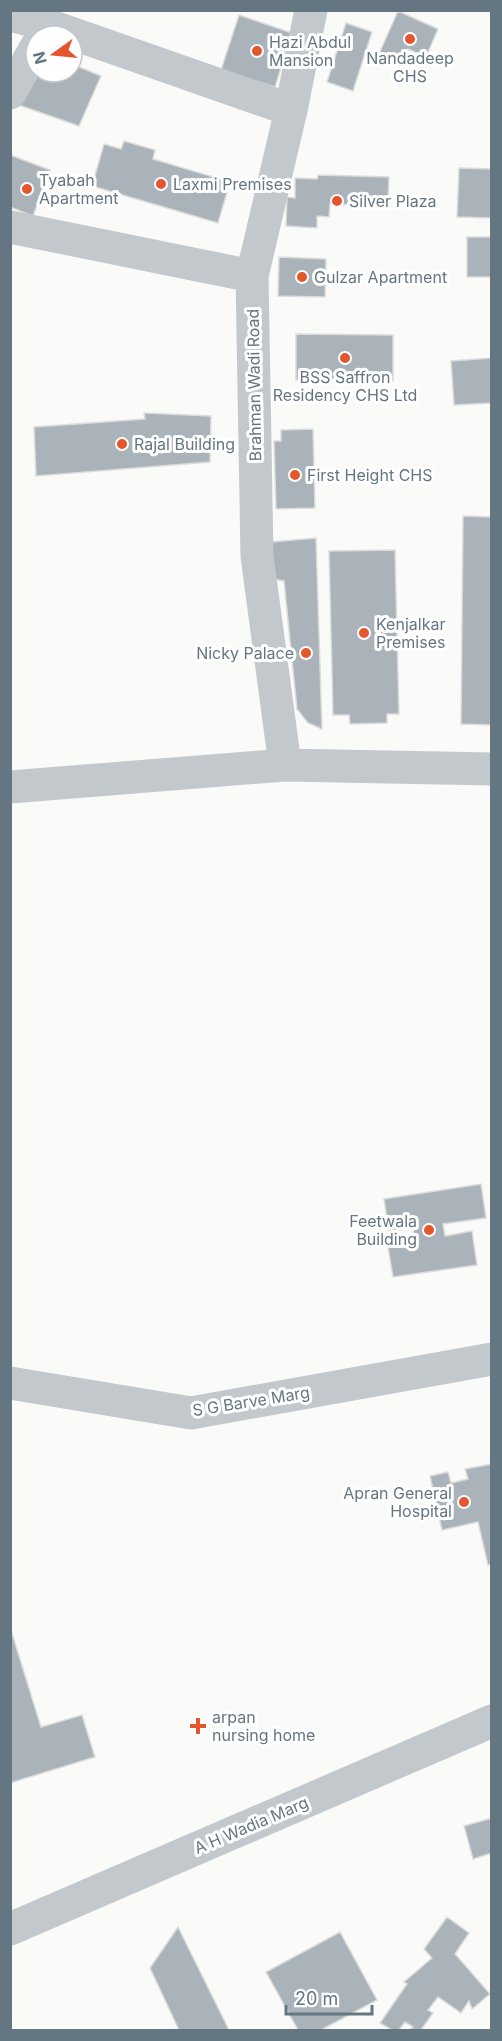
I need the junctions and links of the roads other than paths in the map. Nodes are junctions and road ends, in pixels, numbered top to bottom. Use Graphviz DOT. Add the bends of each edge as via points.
graph roads {
  1 [pos="311,10"];
  2 [pos="10,15"];
  3 [pos="32,24"];
  4 [pos="84,42"];
  5 [pos="24,68"];
  6 [pos="10,93"];
  7 [pos="291,110"];
  8 [pos="10,227"];
  9 [pos="252,276"];
  10 [pos="285,765"];
  11 [pos="492,770"];
  12 [pos="10,787"];
  13 [pos="492,1359"];
  14 [pos="10,1383"];
  15 [pos="492,1721"];
  16 [pos="11,1928"];
  1 -- 7 [label="street, Brahman Wadi Road"];
  2 -- 3 [label="street"];
  4 -- 7 [label="street"];
  5 -- 6 [label="street"];
  7 -- 9 [label="street, Brahman Wadi Road"];
  8 -- 9 [label="street"];
  9 -- 10 [label="street, Brahman Wadi Road" via="256,556"];
  10 -- 11 [label="street"];
  10 -- 12 [label="street"];
  13 -- 14 [label="street, S G Barve Marg" via="191,1413"];
  15 -- 16 [label="street, A H Wadia Marg"];
}
